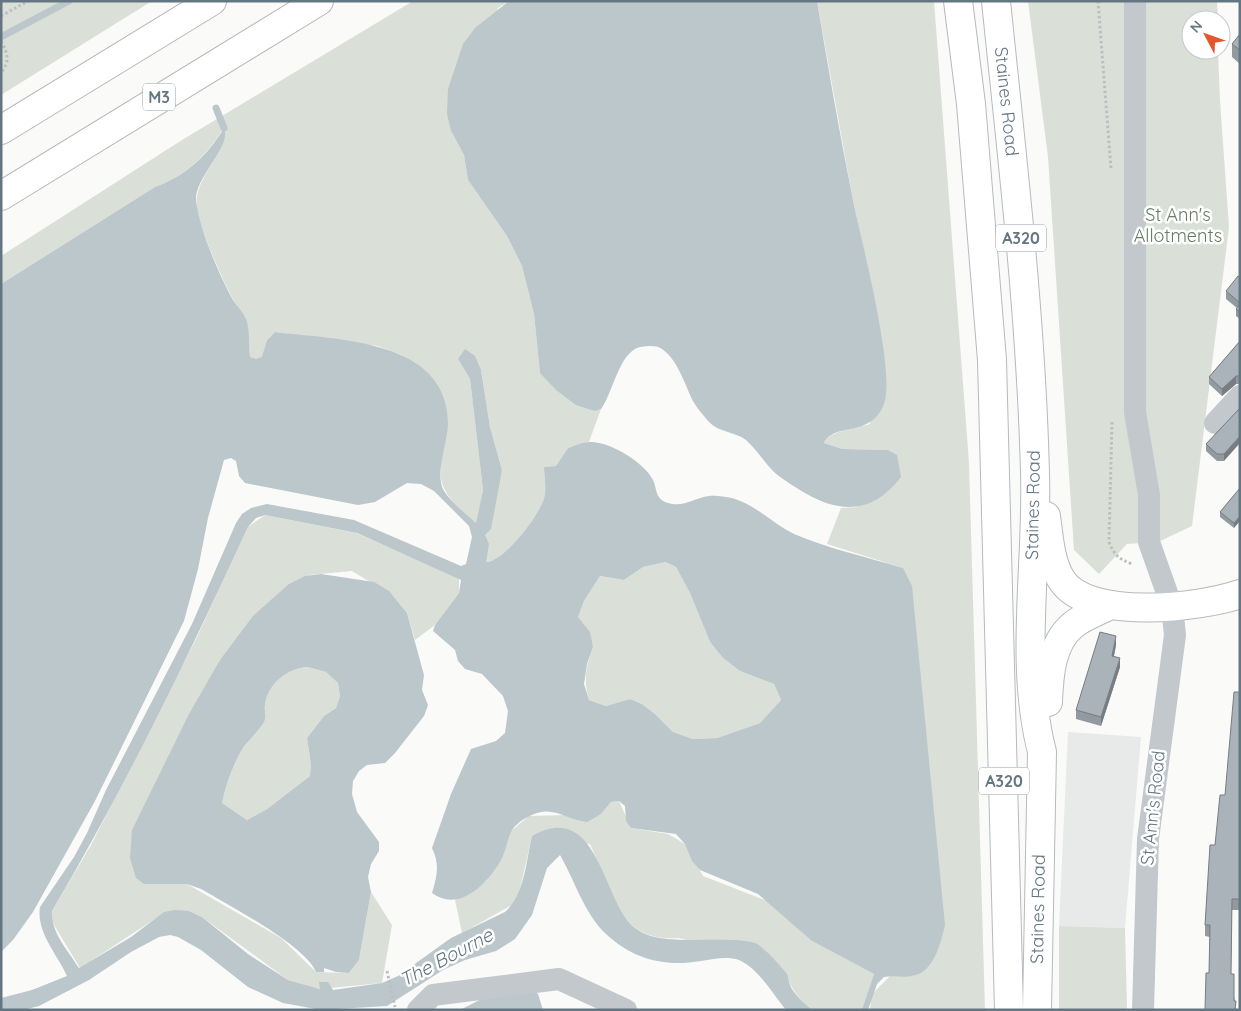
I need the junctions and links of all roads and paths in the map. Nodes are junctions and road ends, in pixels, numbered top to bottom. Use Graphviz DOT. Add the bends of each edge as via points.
graph roads {
  1 [pos="28,1"];
  2 [pos="212,1"];
  3 [pos="319,1"];
  4 [pos="958,1"];
  5 [pos="996,1"];
  6 [pos="1098,1"];
  7 [pos="1135,1"];
  8 [pos="1,16"];
  9 [pos="1,41"];
  10 [pos="1,73"];
  11 [pos="1,130"];
  12 [pos="1111,174"];
  13 [pos="1,196"];
  14 [pos="1240,396"];
  15 [pos="1112,416"];
  16 [pos="1215,423"];
  17 [pos="1036,476"];
  18 [pos="1114,553"];
  19 [pos="1074,592"];
  20 [pos="1031,594"];
  21 [pos="1240,594"];
  22 [pos="1108,606"];
  23 [pos="1172,607"];
  24 [pos="1000,624"];
  25 [pos="1042,752"];
  26 [pos="387,971"];
  27 [pos="396,1010"];
  28 [pos="418,1010"];
  29 [pos="626,1010"];
  30 [pos="1009,1010"];
  31 [pos="1037,1010"];
  32 [pos="1143,1010"];
  1 -- 8 [label="path"];
  2 -- 11 [label="main road"];
  3 -- 13 [label="main road, M3"];
  4 -- 24 [label="main road, Staines Road / A320" via="971,104 992,360"];
  5 -- 17 [label="main road, Staines Road / A320" via="1019,217"];
  6 -- 12 [label="path"];
  7 -- 23 [label="street, St Ann's Road" via="1135,412 1149,495 1150,547"];
  9 -- 10 [label="path" via="8,61"];
  14 -- 16 [label="street"];
  15 -- 18 [label="path" via="1109,542"];
  17 -- 19 [label="main road" via="1054,564 1062,581"];
  17 -- 20 [label="main road, Staines Road / A320"];
  19 -- 20 [label="main road" via="1048,590"];
  19 -- 22 [label="main road"];
  20 -- 24 [label="main road" via="1019,602"];
  20 -- 25 [label="main road, Staines Road / A320" via="1034,721"];
  21 -- 23 [label="main road"];
  22 -- 23 [label="main road"];
  22 -- 25 [label="main road" via="1073,624 1062,637 1053,658 1049,680 1048,719"];
  23 -- 32 [label="street, St Ann's Road" via="1174,648 1148,839"];
  24 -- 30 [label="main road, Staines Road / A320"];
  25 -- 31 [label="main road, Staines Road / A320"];
  26 -- 27 [label="path"];
  28 -- 29 [label="street" via="433,996 559,979"];
}
